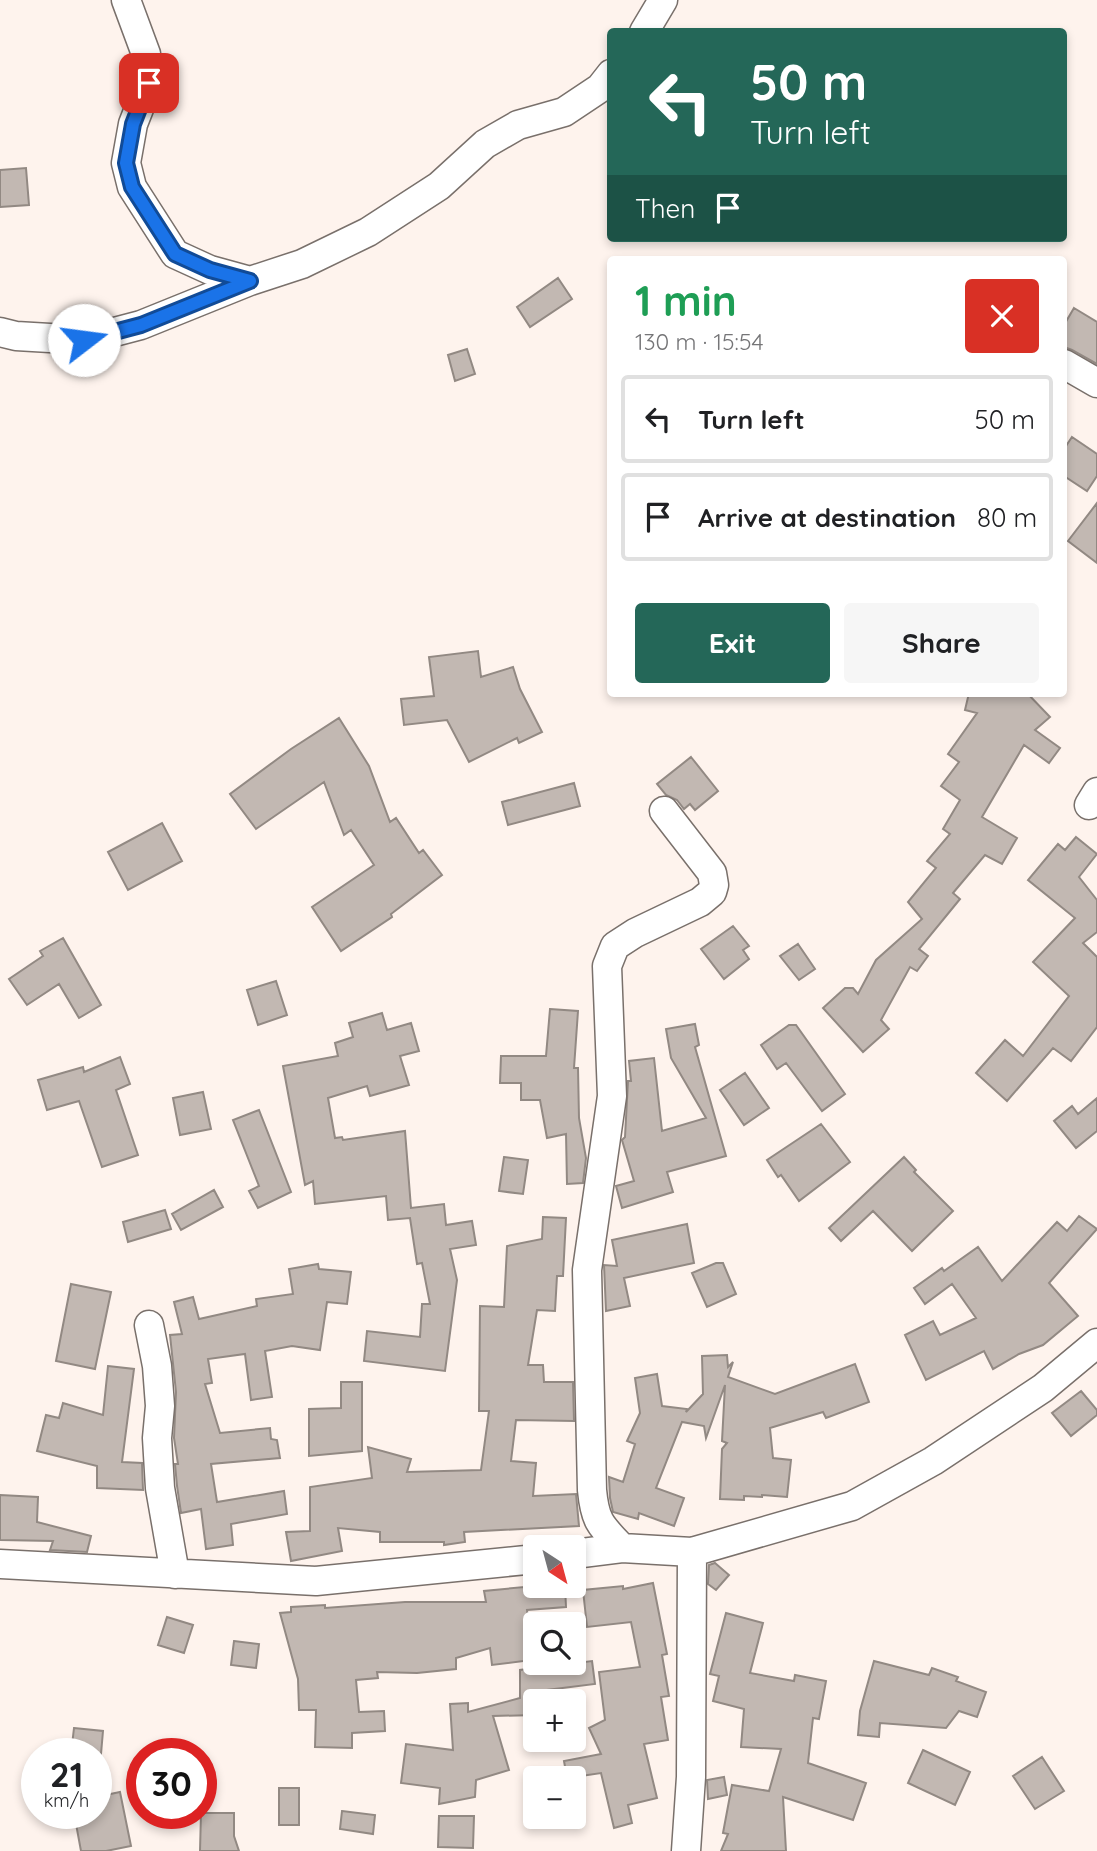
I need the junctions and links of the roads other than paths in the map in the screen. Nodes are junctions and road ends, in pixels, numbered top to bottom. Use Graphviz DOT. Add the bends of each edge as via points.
graph roads {
  1 [pos="126,0"];
  2 [pos="663,0"];
  3 [pos="646,28"];
  4 [pos="607,79"];
  5 [pos="250,281"];
  6 [pos="0,332"];
  7 [pos="1067,366"];
  8 [pos="1097,383"];
  9 [pos="664,811"];
  10 [pos="149,1325"];
  11 [pos="1097,1343"];
  12 [pos="622,1548"];
  13 [pos="586,1552"];
  14 [pos="692,1552"];
  15 [pos="523,1560"];
  16 [pos="0,1564"];
  17 [pos="175,1574"];
  18 [pos="687,1851"];
  1 -- 5 [label="street" via="146,54 149,83 133,124 126,163 132,187 175,254"];
  2 -- 3 [label="street"];
  4 -- 5 [label="street" via="564,111 518,125 485,144 439,186 368,232 302,264"];
  5 -- 6 [label="street" via="141,325 84,340"];
  7 -- 8 [label="street"];
  9 -- 12 [label="street" via="712,873 714,885 700,902 615,946 607,966 612,1096 587,1270 592,1490 594,1514"];
  10 -- 17 [label="street" via="160,1406 160,1488"];
  11 -- 14 [label="street" via="1043,1388 933,1461 852,1506"];
  12 -- 13 [label="street"];
  12 -- 14 [label="street"];
  14 -- 18 [label="street"];
  15 -- 17 [label="street" via="316,1581"];
  16 -- 17 [label="street"];
}
